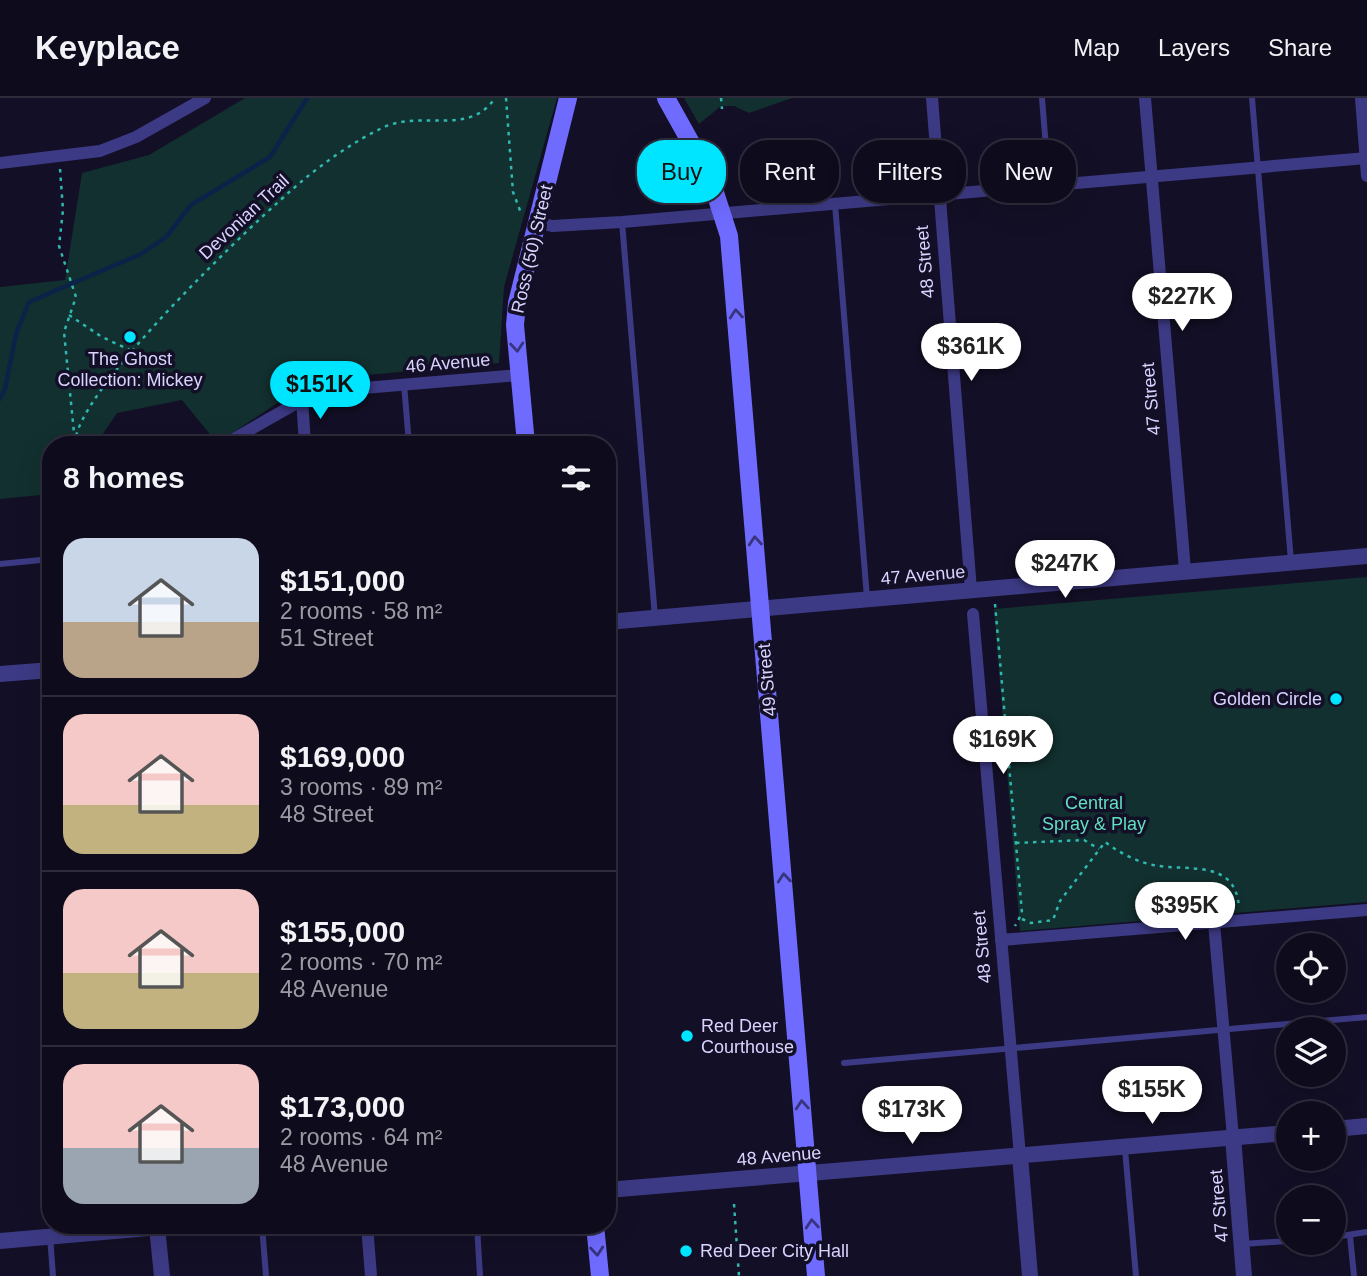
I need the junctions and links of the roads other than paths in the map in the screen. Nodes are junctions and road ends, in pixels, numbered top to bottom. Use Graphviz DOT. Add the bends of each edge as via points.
graph roads {
  1 [pos="205,98"];
  2 [pos="568,98"];
  3 [pos="579,98"];
  4 [pos="932,98"];
  5 [pos="1042,98"];
  6 [pos="1145,98"];
  7 [pos="1252,98"];
  8 [pos="1361,98"];
  9 [pos="666,99"];
  10 [pos="558,137"];
  11 [pos="935,140"];
  12 [pos="1045,140"];
  13 [pos="1366,158"];
  14 [pos="0,163"];
  15 [pos="1258,167"];
  16 [pos="1367,176"];
  17 [pos="1152,177"];
  18 [pos="1076,183"];
  19 [pos="826,203"];
  20 [pos="835,203"];
  21 [pos="940,203"];
  22 [pos="724,214"];
  23 [pos="529,218"];
  24 [pos="622,222"];
  25 [pos="519,375"];
  26 [pos="404,384"];
  27 [pos="302,399"];
  28 [pos="239,436"];
  29 [pos="304,436"];
  30 [pos="408,436"];
  31 [pos="525,436"];
  32 [pos="1367,556"];
  33 [pos="42,559"];
  34 [pos="1292,563"];
  35 [pos="0,564"];
  36 [pos="1185,570"];
  37 [pos="971,590"];
  38 [pos="867,599"];
  39 [pos="761,609"];
  40 [pos="972,614"];
  41 [pos="655,617"];
  42 [pos="616,621"];
  43 [pos="42,671"];
  44 [pos="0,674"];
  45 [pos="1367,910"];
  46 [pos="1214,923"];
  47 [pos="1001,940"];
  48 [pos="1367,1017"];
  49 [pos="1223,1028"];
  50 [pos="1010,1047"];
  51 [pos="844,1063"];
  52 [pos="1367,1126"];
  53 [pos="1346,1128"];
  54 [pos="1276,1134"];
  55 [pos="1233,1138"];
  56 [pos="1125,1146"];
  57 [pos="1020,1156"];
  58 [pos="808,1173"];
  59 [pos="616,1189"];
  60 [pos="1367,1232"];
  61 [pos="74,1234"];
  62 [pos="158,1234"];
  63 [pos="263,1234"];
  64 [pos="368,1234"];
  65 [pos="478,1234"];
  66 [pos="596,1234"];
  67 [pos="50,1236"];
  68 [pos="1346,1236"];
  69 [pos="1350,1236"];
  70 [pos="0,1241"];
  71 [pos="1276,1242"];
  72 [pos="1242,1244"];
  73 [pos="53,1276"];
  74 [pos="162,1276"];
  75 [pos="266,1276"];
  76 [pos="371,1276"];
  77 [pos="480,1276"];
  78 [pos="600,1276"];
  79 [pos="816,1276"];
  80 [pos="1030,1276"];
  81 [pos="1136,1276"];
  82 [pos="1244,1276"];
  83 [pos="1354,1276"];
  1 -- 14 [label="street" via="116,146 59,158"];
  2 -- 10 [label="main road, Ross (50) Street"];
  3 -- 10 [label="main road"];
  4 -- 11 [label="street, 48 Street"];
  5 -- 12 [label="lane"];
  6 -- 17 [label="street, 47 Street"];
  7 -- 15 [label="lane"];
  8 -- 13 [label="street"];
  9 -- 22 [label="main road, 49 Street" via="710,177"];
  10 -- 23 [label="main road, Ross (50) Street"];
  13 -- 15 [label="street"];
  13 -- 16 [label="street"];
  15 -- 17 [label="street"];
  15 -- 34 [label="lane"];
  17 -- 18 [label="street"];
  17 -- 36 [label="street, 47 Street"];
  19 -- 22 [label="street"];
  20 -- 38 [label="lane"];
  21 -- 37 [label="street, 48 Street"];
  22 -- 24 [label="street"];
  39 -- 22 [label="main road, 49 Street, one-way"];
  23 -- 24 [label="street" via="562,226"];
  23 -- 25 [label="main road, Ross (50) Street, one-way" via="517,303"];
  24 -- 41 [label="lane"];
  25 -- 26 [label="street, 46 Avenue"];
  25 -- 31 [label="main road, Ross (50) Street"];
  26 -- 27 [label="street, 46 Avenue" via="324,391"];
  26 -- 30 [label="lane"];
  27 -- 28 [label="street, 46 Avenue"];
  27 -- 29 [label="street"];
  32 -- 34 [label="street, 47 Avenue"];
  33 -- 35 [label="lane"];
  34 -- 36 [label="street, 47 Avenue"];
  36 -- 37 [label="street, 47 Avenue"];
  37 -- 38 [label="street, 47 Avenue"];
  38 -- 39 [label="street, 47 Avenue"];
  39 -- 41 [label="street, 47 Avenue"];
  58 -- 39 [label="main road, 49 Street, one-way"];
  40 -- 47 [label="street, 48 Street"];
  41 -- 42 [label="street, 47 Avenue"];
  43 -- 44 [label="street"];
  45 -- 46 [label="street"];
  46 -- 47 [label="street"];
  46 -- 49 [label="street, 47 Street"];
  47 -- 50 [label="street, 48 Street"];
  48 -- 49 [label="lane"];
  49 -- 50 [label="lane"];
  49 -- 55 [label="street, 47 Street"];
  50 -- 51 [label="lane"];
  50 -- 57 [label="street, 48 Street"];
  52 -- 53 [label="street"];
  54 -- 55 [label="street, 48 Avenue"];
  55 -- 56 [label="street, 48 Avenue"];
  55 -- 72 [label="street, 47 Street"];
  56 -- 57 [label="street, 48 Avenue"];
  56 -- 81 [label="lane"];
  57 -- 58 [label="street, 48 Avenue"];
  57 -- 80 [label="street, 48 Street"];
  58 -- 59 [label="street, 48 Avenue"];
  79 -- 58 [label="main road, 49 Street, one-way"];
  60 -- 69 [label="lane"];
  61 -- 67 [label="street"];
  62 -- 74 [label="street"];
  63 -- 75 [label="lane"];
  64 -- 76 [label="street"];
  65 -- 77 [label="lane"];
  66 -- 78 [label="main road, one-way"];
  67 -- 70 [label="street"];
  67 -- 73 [label="lane"];
  68 -- 69 [label="lane"];
  69 -- 83 [label="lane"];
  71 -- 72 [label="lane"];
  72 -- 82 [label="street, 47 Street"];
}
